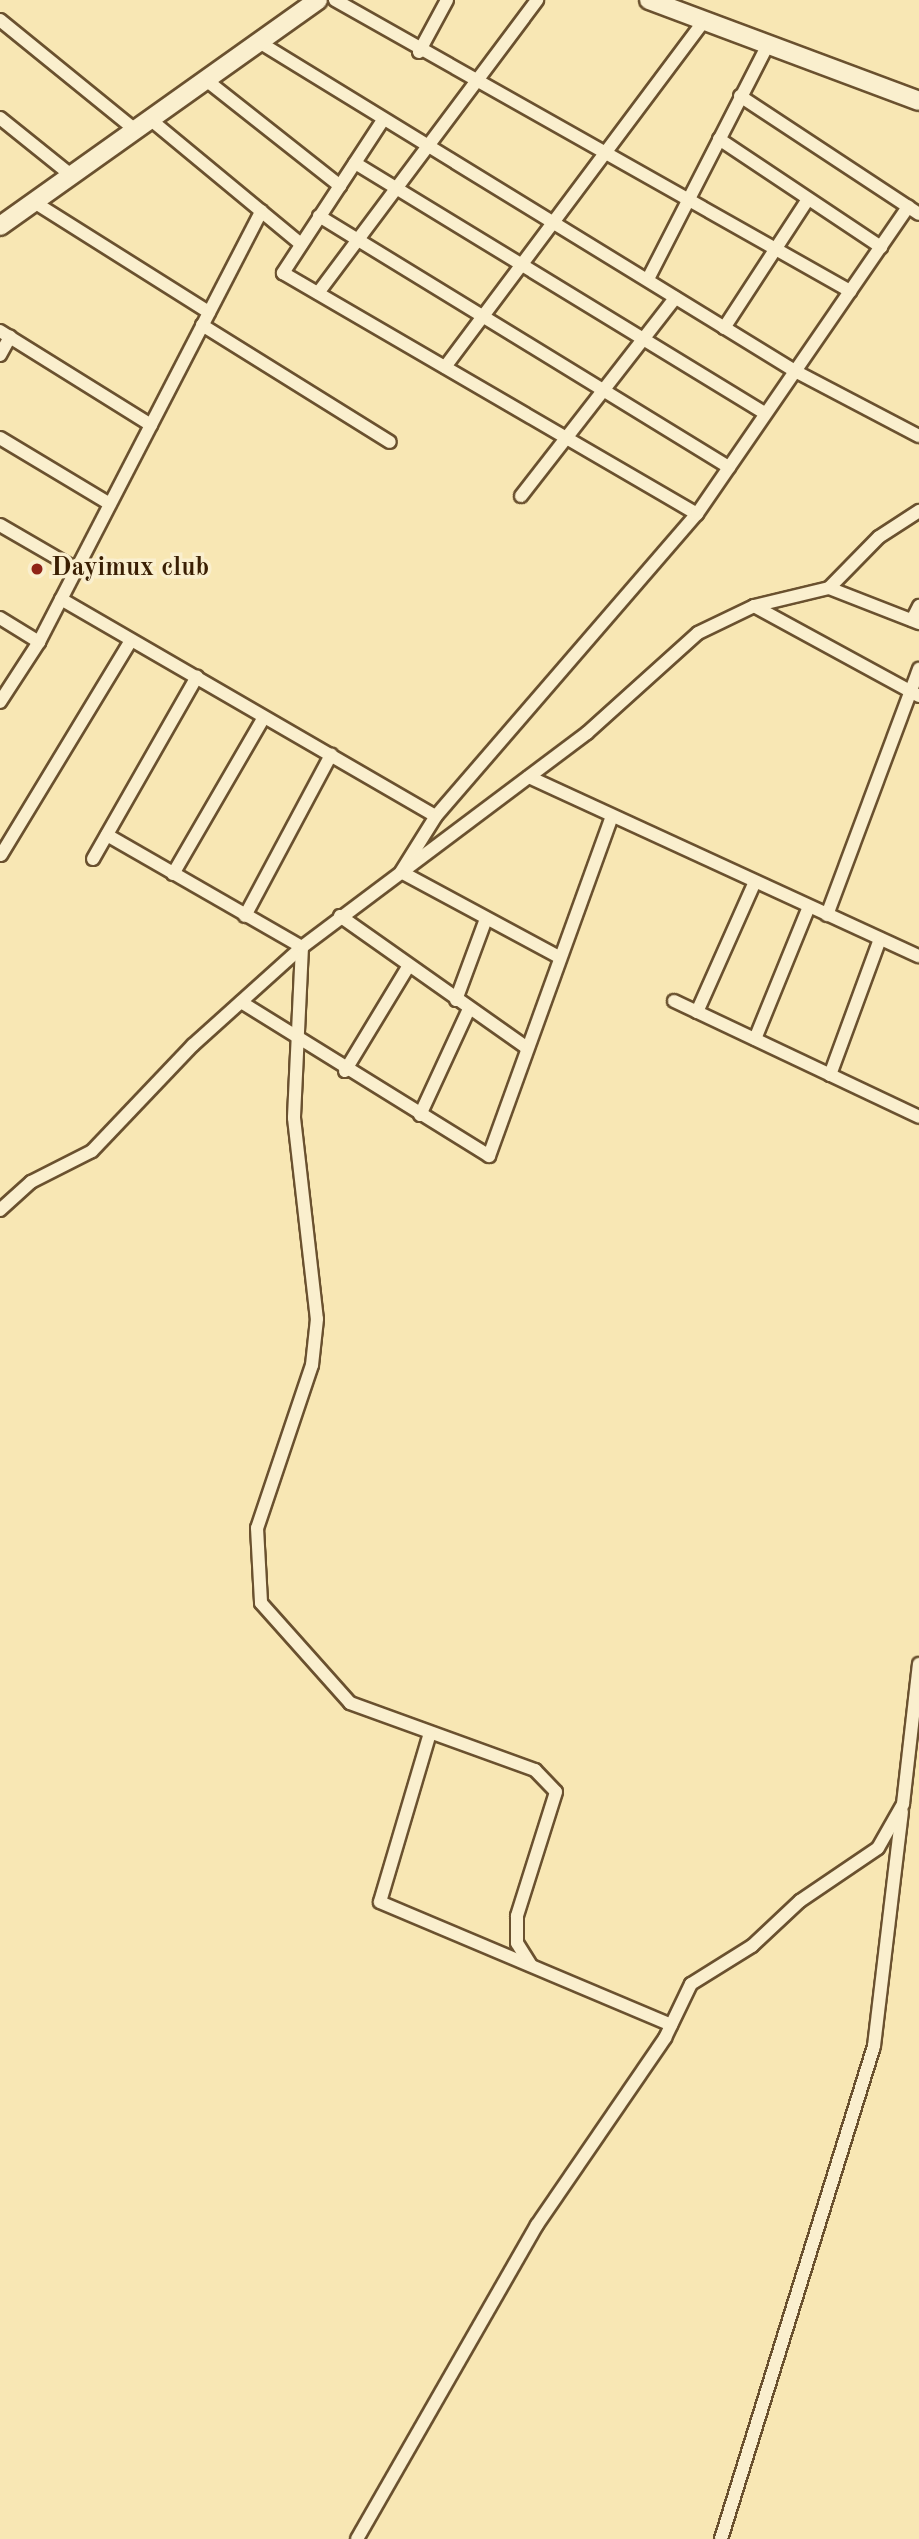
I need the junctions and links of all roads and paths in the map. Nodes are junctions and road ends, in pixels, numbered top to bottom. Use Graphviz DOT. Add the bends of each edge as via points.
graph roads {
  1 [pos="318,0"];
  2 [pos="335,0"];
  3 [pos="447,0"];
  4 [pos="537,0"];
  5 [pos="649,0"];
  6 [pos="0,20"];
  7 [pos="704,21"];
  8 [pos="259,42"];
  9 [pos="768,44"];
  10 [pos="419,52"];
  11 [pos="206,80"];
  12 [pos="474,83"];
  13 [pos="740,96"];
  14 [pos="919,101"];
  15 [pos="0,118"];
  16 [pos="151,120"];
  17 [pos="383,120"];
  18 [pos="134,129"];
  19 [pos="719,139"];
  20 [pos="426,148"];
  21 [pos="603,156"];
  22 [pos="355,163"];
  23 [pos="71,175"];
  24 [pos="340,186"];
  25 [pos="396,187"];
  26 [pos="808,199"];
  27 [pos="34,201"];
  28 [pos="688,201"];
  29 [pos="261,211"];
  30 [pos="914,211"];
  31 [pos="320,216"];
  32 [pos="2,221"];
  33 [pos="553,223"];
  34 [pos="357,239"];
  35 [pos="301,244"];
  36 [pos="881,247"];
  37 [pos="775,249"];
  38 [pos="524,262"];
  39 [pos="648,279"];
  40 [pos="850,291"];
  41 [pos="318,293"];
  42 [pos="676,298"];
  43 [pos="209,312"];
  44 [pos="484,317"];
  45 [pos="202,325"];
  46 [pos="724,328"];
  47 [pos="5,334"];
  48 [pos="643,337"];
  49 [pos="0,355"];
  50 [pos="445,368"];
  51 [pos="795,371"];
  52 [pos="601,389"];
  53 [pos="765,413"];
  54 [pos="151,425"];
  55 [pos="919,436"];
  56 [pos="564,437"];
  57 [pos="0,438"];
  58 [pos="390,442"];
  59 [pos="729,467"];
  60 [pos="521,496"];
  61 [pos="110,504"];
  62 [pos="919,511"];
  63 [pos="697,514"];
  64 [pos="0,525"];
  65 [pos="76,569"];
  66 [pos="829,589"];
  67 [pos="61,599"];
  68 [pos="754,606"];
  69 [pos="919,606"];
  70 [pos="0,618"];
  71 [pos="916,622"];
  72 [pos="131,640"];
  73 [pos="39,642"];
  74 [pos="919,669"];
  75 [pos="197,677"];
  76 [pos="915,694"];
  77 [pos="0,702"];
  78 [pos="264,717"];
  79 [pos="331,755"];
  80 [pos="529,777"];
  81 [pos="436,816"];
  82 [pos="612,817"];
  83 [pos="107,835"];
  84 [pos="1,855"];
  85 [pos="93,859"];
  86 [pos="401,872"];
  87 [pos="173,874"];
  88 [pos="755,882"];
  89 [pos="808,907"];
  90 [pos="827,915"];
  91 [pos="244,916"];
  92 [pos="340,916"];
  93 [pos="486,919"];
  94 [pos="880,939"];
  95 [pos="302,947"];
  96 [pos="918,953"];
  97 [pos="559,957"];
  98 [pos="408,967"];
  99 [pos="456,1000"];
  100 [pos="241,1002"];
  101 [pos="674,1002"];
  102 [pos="469,1009"];
  103 [pos="697,1012"];
  104 [pos="755,1039"];
  105 [pos="295,1040"];
  106 [pos="527,1048"];
  107 [pos="345,1071"];
  108 [pos="830,1075"];
  109 [pos="419,1115"];
  110 [pos="919,1117"];
  111 [pos="0,1210"];
  112 [pos="919,1664"];
  113 [pos="430,1733"];
  114 [pos="903,1804"];
  115 [pos="531,1965"];
  116 [pos="671,2025"];
  117 [pos="356,2539"];
  118 [pos="720,2539"];
  1 -- 8 [label="street"];
  2 -- 10 [label="street"];
  3 -- 10 [label="street"];
  4 -- 12 [label="street"];
  5 -- 7 [label="street"];
  6 -- 18 [label="street"];
  7 -- 9 [label="street"];
  7 -- 21 [label="street"];
  8 -- 11 [label="street"];
  8 -- 17 [label="street"];
  9 -- 13 [label="street"];
  9 -- 14 [label="street"];
  10 -- 12 [label="street"];
  11 -- 16 [label="street"];
  11 -- 24 [label="street"];
  12 -- 20 [label="street"];
  12 -- 21 [label="street"];
  13 -- 19 [label="street"];
  13 -- 30 [label="street"];
  15 -- 23 [label="street"];
  16 -- 18 [label="street"];
  16 -- 29 [label="street"];
  17 -- 20 [label="street"];
  17 -- 22 [label="street"];
  18 -- 23 [label="street"];
  19 -- 26 [label="street"];
  19 -- 28 [label="street"];
  20 -- 25 [label="street"];
  20 -- 33 [label="street"];
  21 -- 28 [label="street"];
  21 -- 33 [label="street"];
  22 -- 24 [label="street"];
  22 -- 25 [label="street"];
  23 -- 27 [label="street"];
  24 -- 31 [label="street"];
  25 -- 34 [label="street"];
  25 -- 38 [label="street"];
  26 -- 36 [label="street"];
  26 -- 37 [label="street"];
  27 -- 32 [label="street"];
  27 -- 43 [label="street"];
  28 -- 37 [label="street"];
  28 -- 39 [label="street"];
  29 -- 35 [label="street"];
  29 -- 43 [label="street"];
  30 -- 36 [label="street"];
  31 -- 34 [label="street"];
  31 -- 35 [label="street"];
  33 -- 38 [label="street"];
  33 -- 39 [label="street"];
  34 -- 41 [label="street"];
  34 -- 44 [label="street"];
  35 -- 41 [label="street" via="283,273"];
  36 -- 40 [label="street"];
  37 -- 40 [label="street"];
  37 -- 46 [label="street"];
  38 -- 44 [label="street"];
  38 -- 48 [label="street"];
  39 -- 42 [label="street"];
  40 -- 51 [label="street"];
  41 -- 50 [label="street"];
  42 -- 46 [label="street"];
  42 -- 48 [label="street"];
  43 -- 45 [label="street"];
  44 -- 50 [label="street"];
  44 -- 52 [label="street"];
  45 -- 54 [label="street"];
  45 -- 58 [label="street"];
  46 -- 51 [label="street"];
  47 -- 49 [label="street"];
  47 -- 54 [label="street"];
  48 -- 52 [label="street"];
  48 -- 53 [label="street"];
  50 -- 56 [label="street"];
  51 -- 53 [label="street"];
  51 -- 55 [label="street"];
  52 -- 56 [label="street"];
  52 -- 59 [label="street"];
  53 -- 59 [label="street"];
  54 -- 61 [label="street"];
  56 -- 60 [label="street"];
  56 -- 63 [label="street"];
  57 -- 61 [label="street"];
  59 -- 63 [label="street"];
  61 -- 65 [label="street"];
  62 -- 66 [label="street" via="879,537"];
  63 -- 81 [label="street"];
  64 -- 65 [label="street"];
  65 -- 67 [label="street"];
  66 -- 68 [label="street"];
  66 -- 71 [label="street"];
  67 -- 72 [label="street"];
  67 -- 73 [label="street"];
  68 -- 76 [label="street"];
  68 -- 80 [label="street" via="698,633"];
  69 -- 71 [label="street"];
  70 -- 73 [label="street"];
  72 -- 75 [label="street"];
  72 -- 84 [label="street"];
  73 -- 77 [label="street"];
  74 -- 76 [label="street"];
  75 -- 78 [label="street"];
  75 -- 83 [label="street"];
  76 -- 90 [label="street"];
  78 -- 79 [label="street"];
  78 -- 87 [label="street"];
  79 -- 81 [label="street"];
  79 -- 91 [label="street"];
  80 -- 82 [label="street"];
  80 -- 86 [label="street"];
  81 -- 86 [label="street"];
  82 -- 88 [label="street"];
  82 -- 97 [label="street"];
  83 -- 85 [label="street"];
  83 -- 87 [label="street"];
  86 -- 92 [label="street"];
  86 -- 93 [label="street"];
  87 -- 91 [label="street"];
  88 -- 89 [label="street"];
  88 -- 103 [label="street"];
  89 -- 90 [label="street"];
  89 -- 104 [label="street"];
  90 -- 94 [label="street"];
  91 -- 95 [label="street"];
  92 -- 95 [label="street"];
  92 -- 98 [label="street"];
  93 -- 97 [label="street"];
  93 -- 99 [label="street"];
  94 -- 96 [label="street"];
  94 -- 108 [label="street"];
  95 -- 100 [label="street"];
  95 -- 105 [label="street"];
  97 -- 106 [label="street"];
  98 -- 99 [label="street"];
  98 -- 107 [label="street"];
  99 -- 102 [label="street"];
  100 -- 105 [label="street"];
  100 -- 111 [label="street" via="92,1152 31,1182"];
  101 -- 103 [label="street"];
  102 -- 106 [label="street"];
  102 -- 109 [label="street"];
  103 -- 104 [label="street"];
  104 -- 108 [label="street"];
  105 -- 107 [label="street"];
  105 -- 113 [label="street" via="301,1217 317,1319 312,1365 257,1528 261,1603 349,1703"];
  106 -- 109 [label="street" via="489,1156"];
  107 -- 109 [label="street"];
  108 -- 110 [label="street"];
  112 -- 114 [label="street"];
  113 -- 115 [label="street" via="535,1770 556,1792 517,1916 517,1943"];
  113 -- 115 [label="street" via="380,1902"];
  114 -- 116 [label="street" via="878,1848 691,1984"];
  114 -- 118 [label="street" via="874,2046"];
  115 -- 116 [label="street"];
  116 -- 117 [label="street" via="537,2225"];
}
